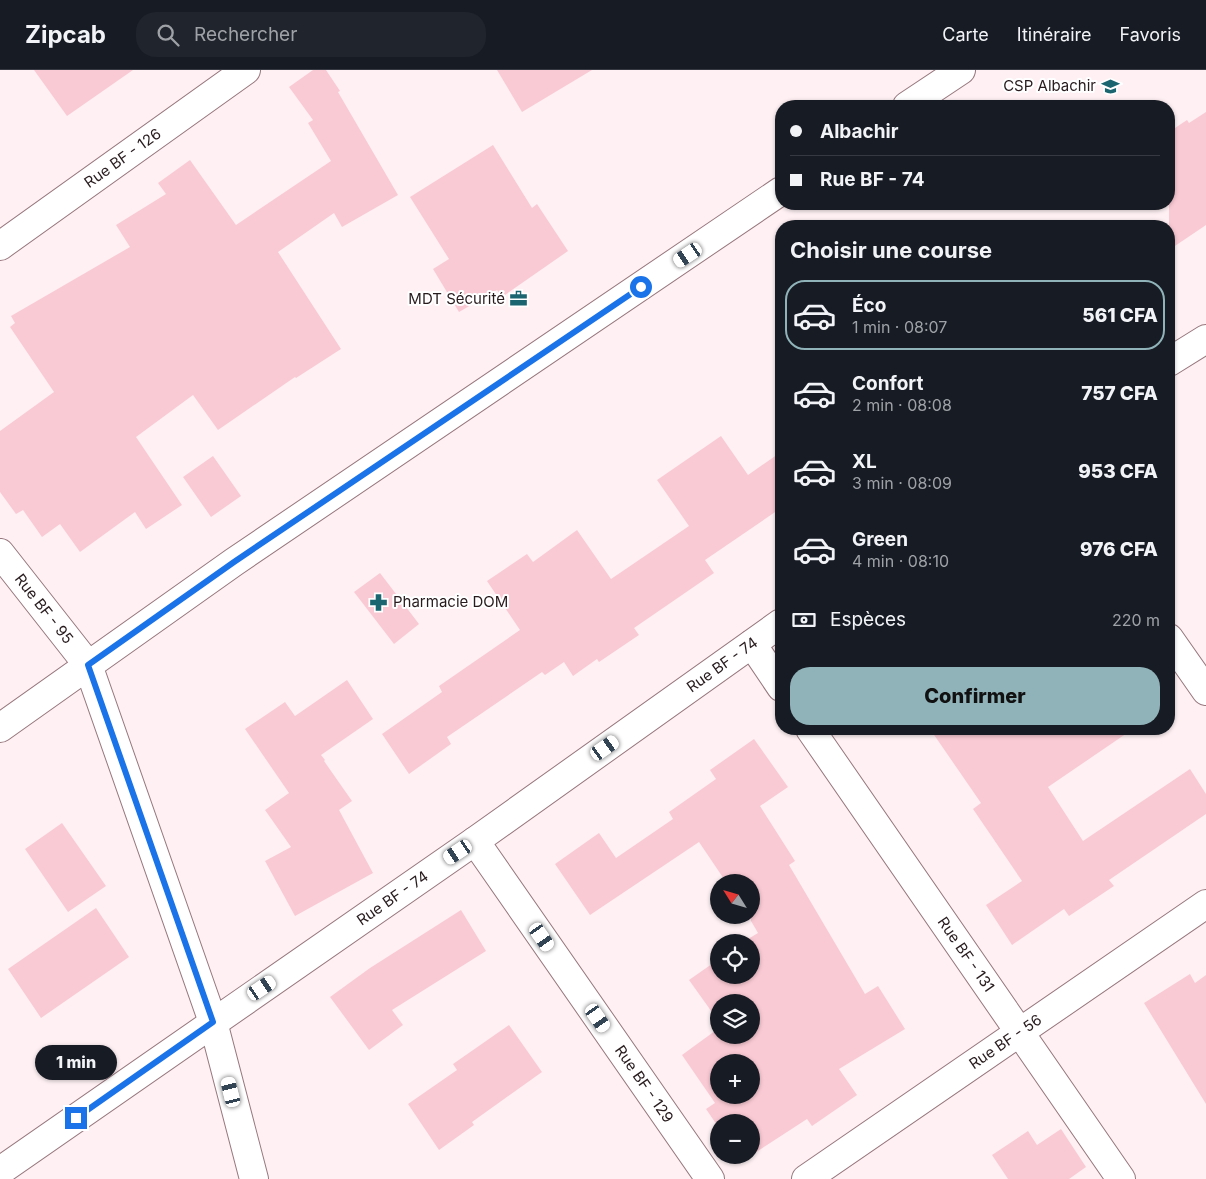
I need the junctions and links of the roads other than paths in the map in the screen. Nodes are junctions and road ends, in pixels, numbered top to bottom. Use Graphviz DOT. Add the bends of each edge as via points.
graph roads {
  1 [pos="246,70"];
  2 [pos="961,70"];
  3 [pos="916,100"];
  4 [pos="775,195"];
  5 [pos="0,246"];
  6 [pos="1206,339"];
  7 [pos="1175,358"];
  8 [pos="0,553"];
  9 [pos="775,627"];
  10 [pos="752,644"];
  11 [pos="1175,647"];
  12 [pos="88,665"];
  13 [pos="775,678"];
  14 [pos="1206,691"];
  15 [pos="0,728"];
  16 [pos="814,735"];
  17 [pos="475,841"];
  18 [pos="1206,904"];
  19 [pos="213,1022"];
  20 [pos="1020,1032"];
  21 [pos="0,1171"];
  22 [pos="254,1179"];
  23 [pos="710,1179"];
  24 [pos="806,1179"];
  25 [pos="1121,1179"];
  1 -- 5 [label="street, Rue BF - 126"];
  2 -- 3 [label="street"];
  4 -- 12 [label="street" via="234,562"];
  6 -- 7 [label="street"];
  8 -- 12 [label="street, Rue BF - 95"];
  9 -- 10 [label="street, Rue BF - 74"];
  10 -- 13 [label="street"];
  10 -- 17 [label="street, Rue BF - 74"];
  11 -- 14 [label="street"];
  12 -- 15 [label="street"];
  12 -- 19 [label="street, Rue BF - 95"];
  16 -- 20 [label="street, Rue BF - 131"];
  17 -- 19 [label="street, Rue BF - 74"];
  17 -- 23 [label="street, Rue BF - 129"];
  18 -- 20 [label="street, Rue BF - 56"];
  19 -- 21 [label="street, Rue BF - 74"];
  19 -- 22 [label="street, Rue BF - 95"];
  20 -- 24 [label="street, Rue BF - 56"];
  20 -- 25 [label="street, Rue BF - 131"];
}
